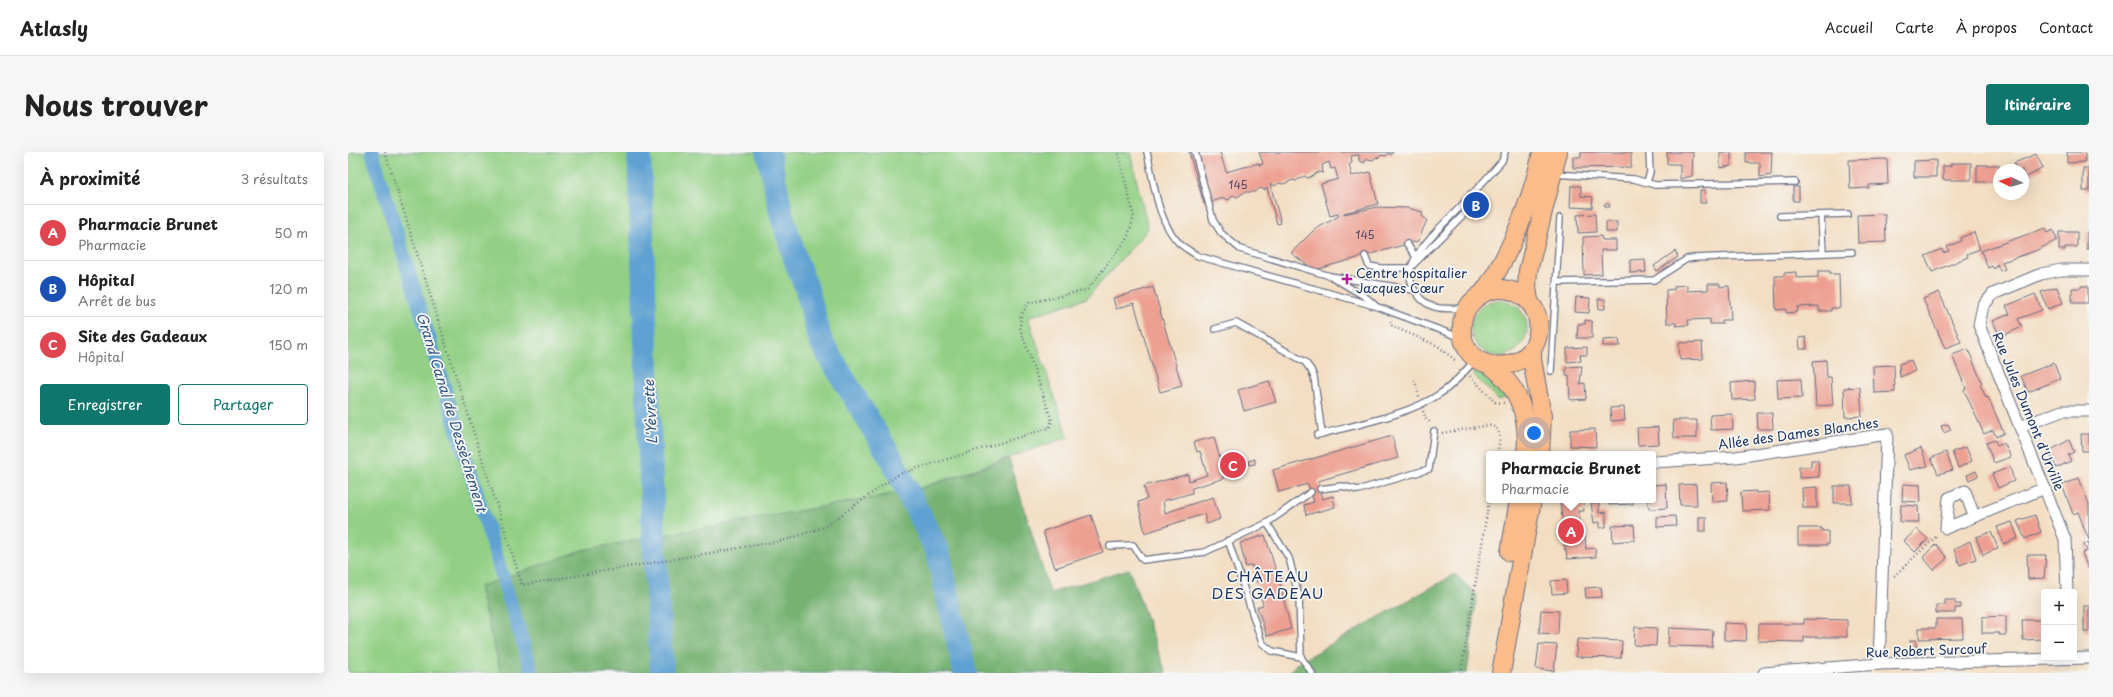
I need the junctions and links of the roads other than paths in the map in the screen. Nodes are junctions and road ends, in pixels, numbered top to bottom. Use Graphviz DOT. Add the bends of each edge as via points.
graph roads {
  1 [pos="1147,152"];
  2 [pos="1195,152"];
  3 [pos="1505,152"];
  4 [pos="1542,152"];
  5 [pos="1558,152"];
  6 [pos="1649,152"];
  7 [pos="1546,173"];
  8 [pos="1647,182"];
  9 [pos="1795,182"];
  10 [pos="1471,194"];
  11 [pos="1848,214"];
  12 [pos="1821,215"];
  13 [pos="1780,216"];
  14 [pos="1560,218"];
  15 [pos="1407,244"];
  16 [pos="1823,252"];
  17 [pos="1852,252"];
  18 [pos="1364,256"];
  19 [pos="1416,257"];
  20 [pos="1410,268"];
  21 [pos="2089,270"];
  22 [pos="1330,276"];
  23 [pos="1557,282"];
  24 [pos="1414,290"];
  25 [pos="1483,293"];
  26 [pos="1529,301"];
  27 [pos="1375,306"];
  28 [pos="1468,308"];
  29 [pos="1215,329"];
  30 [pos="1546,329"];
  31 [pos="1463,339"];
  32 [pos="1532,350"];
  33 [pos="1477,365"];
  34 [pos="1551,371"];
  35 [pos="2089,411"];
  36 [pos="2020,427"];
  37 [pos="1434,431"];
  38 [pos="1526,451"];
  39 [pos="1540,451"];
  40 [pos="1656,462"];
  41 [pos="2045,488"];
  42 [pos="1320,489"];
  43 [pos="1311,492"];
  44 [pos="1518,503"];
  45 [pos="1531,503"];
  46 [pos="1974,516"];
  47 [pos="1267,523"];
  48 [pos="1228,540"];
  49 [pos="1110,546"];
  50 [pos="2067,589"];
  51 [pos="1506,648"];
  52 [pos="1301,657"];
  53 [pos="2089,658"];
  54 [pos="2077,659"];
  55 [pos="2041,660"];
  56 [pos="1878,664"];
  57 [pos="1312,673"];
  58 [pos="1489,673"];
  59 [pos="1501,673"];
  60 [pos="1508,673"];
  61 [pos="1764,673"];
  1 -- 27 [label="lane" via="1165,221 1180,243 1189,250 1208,260"];
  2 -- 22 [label="lane" via="1213,220 1231,243 1240,249"];
  3 -- 10 [label="lane" via="1502,161"];
  4 -- 7 [label="main road"];
  5 -- 7 [label="main road"];
  6 -- 8 [label="lane" via="1650,172"];
  7 -- 8 [label="lane"];
  7 -- 25 [label="main road" via="1490,284"];
  7 -- 26 [label="main road" via="1528,271"];
  8 -- 9 [label="lane" via="1655,185 1694,186"];
  10 -- 19 [label="lane" via="1436,231"];
  10 -- 20 [label="lane" via="1471,207"];
  11 -- 12 [label="lane"];
  12 -- 13 [label="lane"];
  12 -- 16 [label="lane"];
  14 -- 23 [label="lane"];
  15 -- 19 [label="lane"];
  16 -- 17 [label="lane"];
  16 -- 23 [label="lane" via="1693,258 1681,262 1654,280"];
  18 -- 20 [label="lane" via="1369,266"];
  19 -- 20 [label="lane"];
  20 -- 24 [label="lane"];
  21 -- 36 [label="street, Rue Jules Dumont d'Urville" via="2061,270 2041,274 1993,294 1983,306 1979,325"];
  22 -- 24 [label="lane"];
  22 -- 27 [label="lane" via="1367,298"];
  23 -- 30 [label="lane"];
  24 -- 28 [label="lane" via="1424,302 1434,308"];
  25 -- 26 [label="main road" via="1501,289 1514,291"];
  25 -- 28 [label="main road"];
  26 -- 30 [label="main road"];
  27 -- 31 [label="lane"];
  28 -- 31 [label="main road" via="1462,324"];
  29 -- 33 [label="lane" via="1236,323 1305,362 1314,377 1320,434 1421,404 1443,392"];
  30 -- 32 [label="main road"];
  30 -- 34 [label="lane"];
  31 -- 33 [label="main road"];
  32 -- 33 [label="main road" via="1524,359 1514,364"];
  32 -- 39 [label="main road" via="1542,416"];
  33 -- 38 [label="main road" via="1502,376 1517,397 1526,428"];
  35 -- 36 [label="street" via="2062,412"];
  36 -- 41 [label="street, Rue Jules Dumont d'Urville"];
  37 -- 42 [label="lane" via="1429,469 1358,490 1342,486"];
  40 -- 56 [label="street, Allée des Dames Blanches" via="1736,457 1887,434"];
  41 -- 46 [label="street"];
  41 -- 50 [label="street, Rue Jules Dumont d'Urville" via="2065,539"];
  43 -- 47 [label="lane"];
  44 -- 58 [label="main road"];
  45 -- 51 [label="main road"];
  46 -- 46 [label="street" via="1965,491 1949,498 1946,528"];
  47 -- 48 [label="lane"];
  47 -- 52 [label="lane" via="1289,558 1297,589 1302,632"];
  48 -- 49 [label="lane" via="1205,552 1143,560 1132,545"];
  48 -- 52 [label="lane" via="1262,643 1272,651"];
  51 -- 59 [label="main road"];
  51 -- 60 [label="street"];
  52 -- 57 [label="lane"];
  53 -- 54 [label="street, Rue Robert Surcouf"];
  55 -- 56 [label="street, Rue Robert Surcouf"];
  56 -- 61 [label="street, Rue Robert Surcouf"];
}
